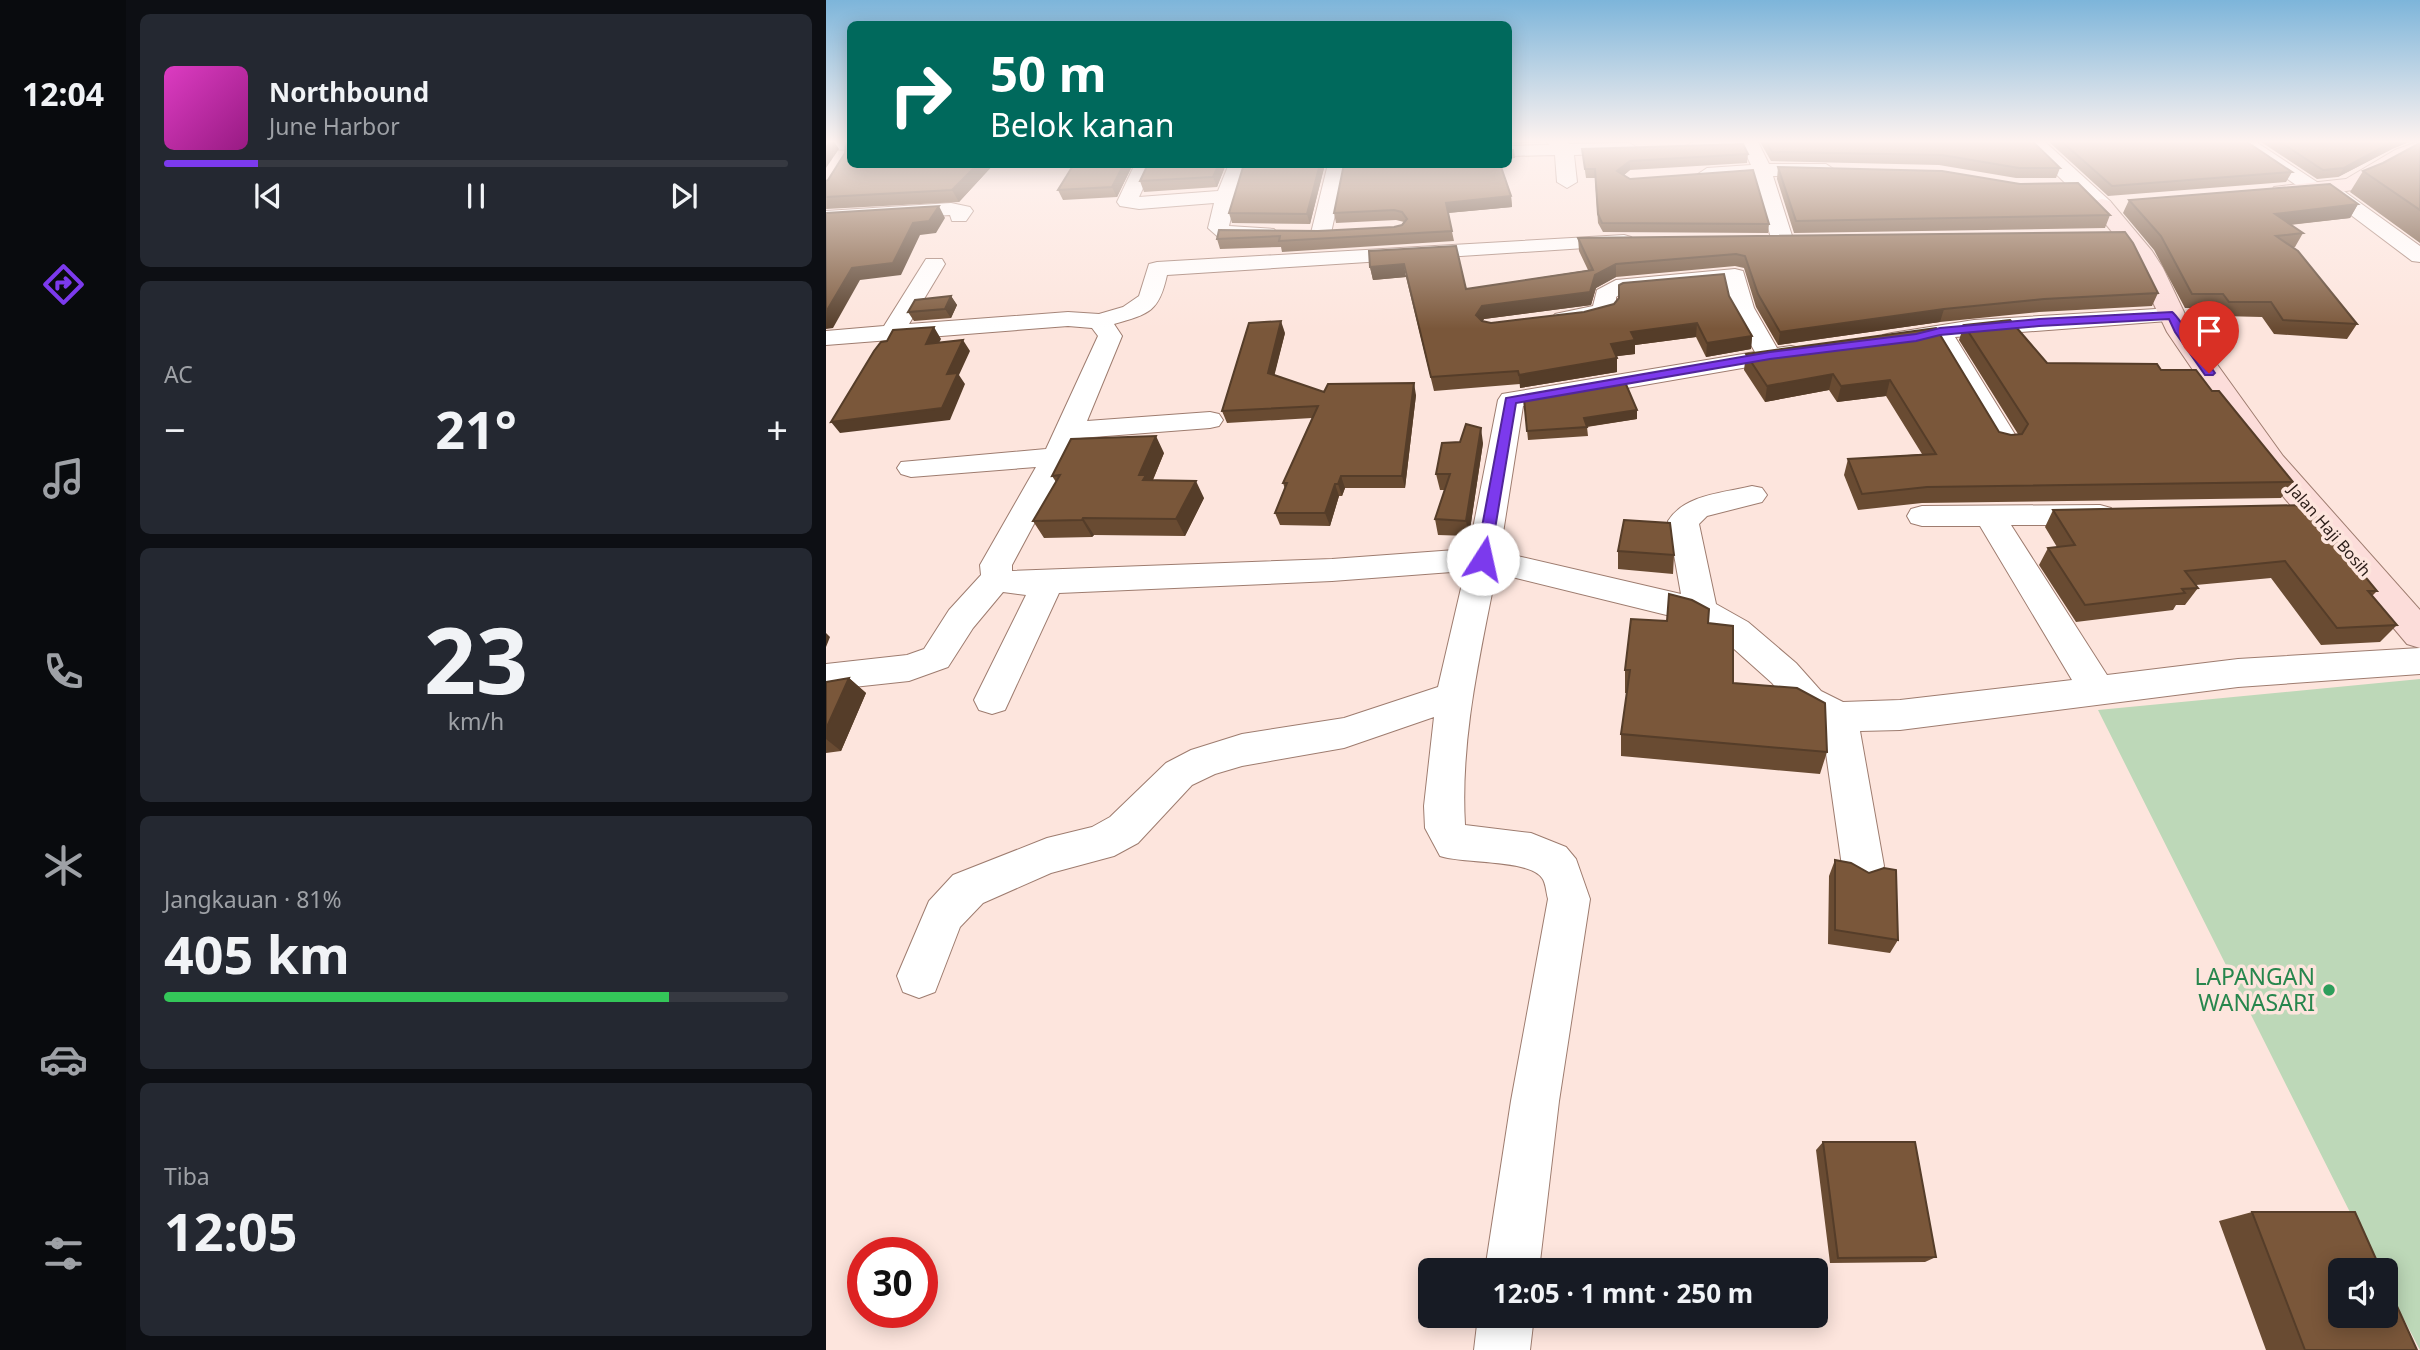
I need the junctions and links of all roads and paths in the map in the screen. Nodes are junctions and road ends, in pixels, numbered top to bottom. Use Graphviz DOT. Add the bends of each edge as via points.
graph roads {
  1 [pos="1224,203"];
  2 [pos="1328,203"];
  3 [pos="1775,203"];
  4 [pos="2099,203"];
  5 [pos="2342,203"];
  6 [pos="2129,204"];
  7 [pos="2102,206"];
  8 [pos="826,217"];
  9 [pos="959,217"];
  10 [pos="1346,232"];
  11 [pos="1321,233"];
  12 [pos="1639,241"];
  13 [pos="1759,242"];
  14 [pos="1734,253"];
  15 [pos="2420,256"];
  16 [pos="934,264"];
  17 [pos="1735,276"];
  18 [pos="2172,315"];
  19 [pos="1100,321"];
  20 [pos="1537,322"];
  21 [pos="892,332"];
  22 [pos="1940,332"];
  23 [pos="826,338"];
  24 [pos="1868,343"];
  25 [pos="1819,349"];
  26 [pos="1770,356"];
  27 [pos="1210,420"];
  28 [pos="2005,441"];
  29 [pos="1063,444"];
  30 [pos="911,468"];
  31 [pos="1752,495"];
  32 [pos="2310,509"];
  33 [pos="2273,510"];
  34 [pos="2130,514"];
  35 [pos="1989,515"];
  36 [pos="1922,516"];
  37 [pos="1483,559"];
  38 [pos="997,578"];
  39 [pos="1047,584"];
  40 [pos="1701,611"];
  41 [pos="2420,634"];
  42 [pos="2420,661"];
  43 [pos="835,675"];
  44 [pos="2097,690"];
  45 [pos="1454,696"];
  46 [pos="992,700"];
  47 [pos="1839,717"];
  48 [pos="1863,866"];
  49 [pos="919,976"];
  50 [pos="1514,1258"];
  51 [pos="1505,1328"];
  52 [pos="1502,1350"];
  1 -- 11 [label="street" via="1218,228 1224,232"];
  2 -- 11 [label="street"];
  3 -- 13 [label="street" via="1790,242"];
  4 -- 7 [label="street"];
  5 -- 15 [label="street"];
  6 -- 7 [label="main road"];
  7 -- 18 [label="main road, Jalan Haji Bosih" via="2115,237 2151,268"];
  8 -- 9 [label="street" via="950,209 963,211"];
  10 -- 11 [label="street"];
  12 -- 19 [label="street" via="1157,269 1150,299 1131,312"];
  14 -- 17 [label="street"];
  16 -- 21 [label="street"];
  17 -- 20 [label="street" via="1616,287 1605,295 1604,311"];
  17 -- 26 [label="street" via="1742,308"];
  18 -- 22 [label="street"];
  18 -- 32 [label="main road, Jalan Haji Bosih" via="2272,463"];
  19 -- 21 [label="street" via="1068,319"];
  19 -- 29 [label="street" via="1110,336"];
  21 -- 23 [label="street"];
  22 -- 24 [label="street"];
  22 -- 28 [label="street"];
  25 -- 26 [label="street"];
  26 -- 37 [label="street" via="1511,393"];
  27 -- 29 [label="street"];
  29 -- 30 [label="street"];
  29 -- 38 [label="street" via="996,565"];
  31 -- 40 [label="street" via="1697,509 1683,521"];
  32 -- 33 [label="street"];
  32 -- 41 [label="main road, Jalan Haji Bosih"];
  34 -- 35 [label="street"];
  35 -- 36 [label="street"];
  35 -- 44 [label="street"];
  37 -- 39 [label="street"];
  37 -- 40 [label="street"];
  37 -- 45 [label="street"];
  38 -- 39 [label="street" via="1016,584"];
  38 -- 43 [label="street" via="961,619 936,658 909,667"];
  39 -- 46 [label="street"];
  40 -- 47 [label="street" via="1745,639 1808,701"];
  42 -- 44 [label="street" via="2238,673"];
  44 -- 47 [label="street" via="1900,715"];
  45 -- 49 [label="street" via="1344,733 1242,750 1187,769 1124,830 968,889 944,915"];
  45 -- 50 [label="street" via="1444,828 1454,843 1535,852 1553,860 1563,875 1569,900"];
  47 -- 48 [label="street"];
  51 -- 52 [label="street"];
}
